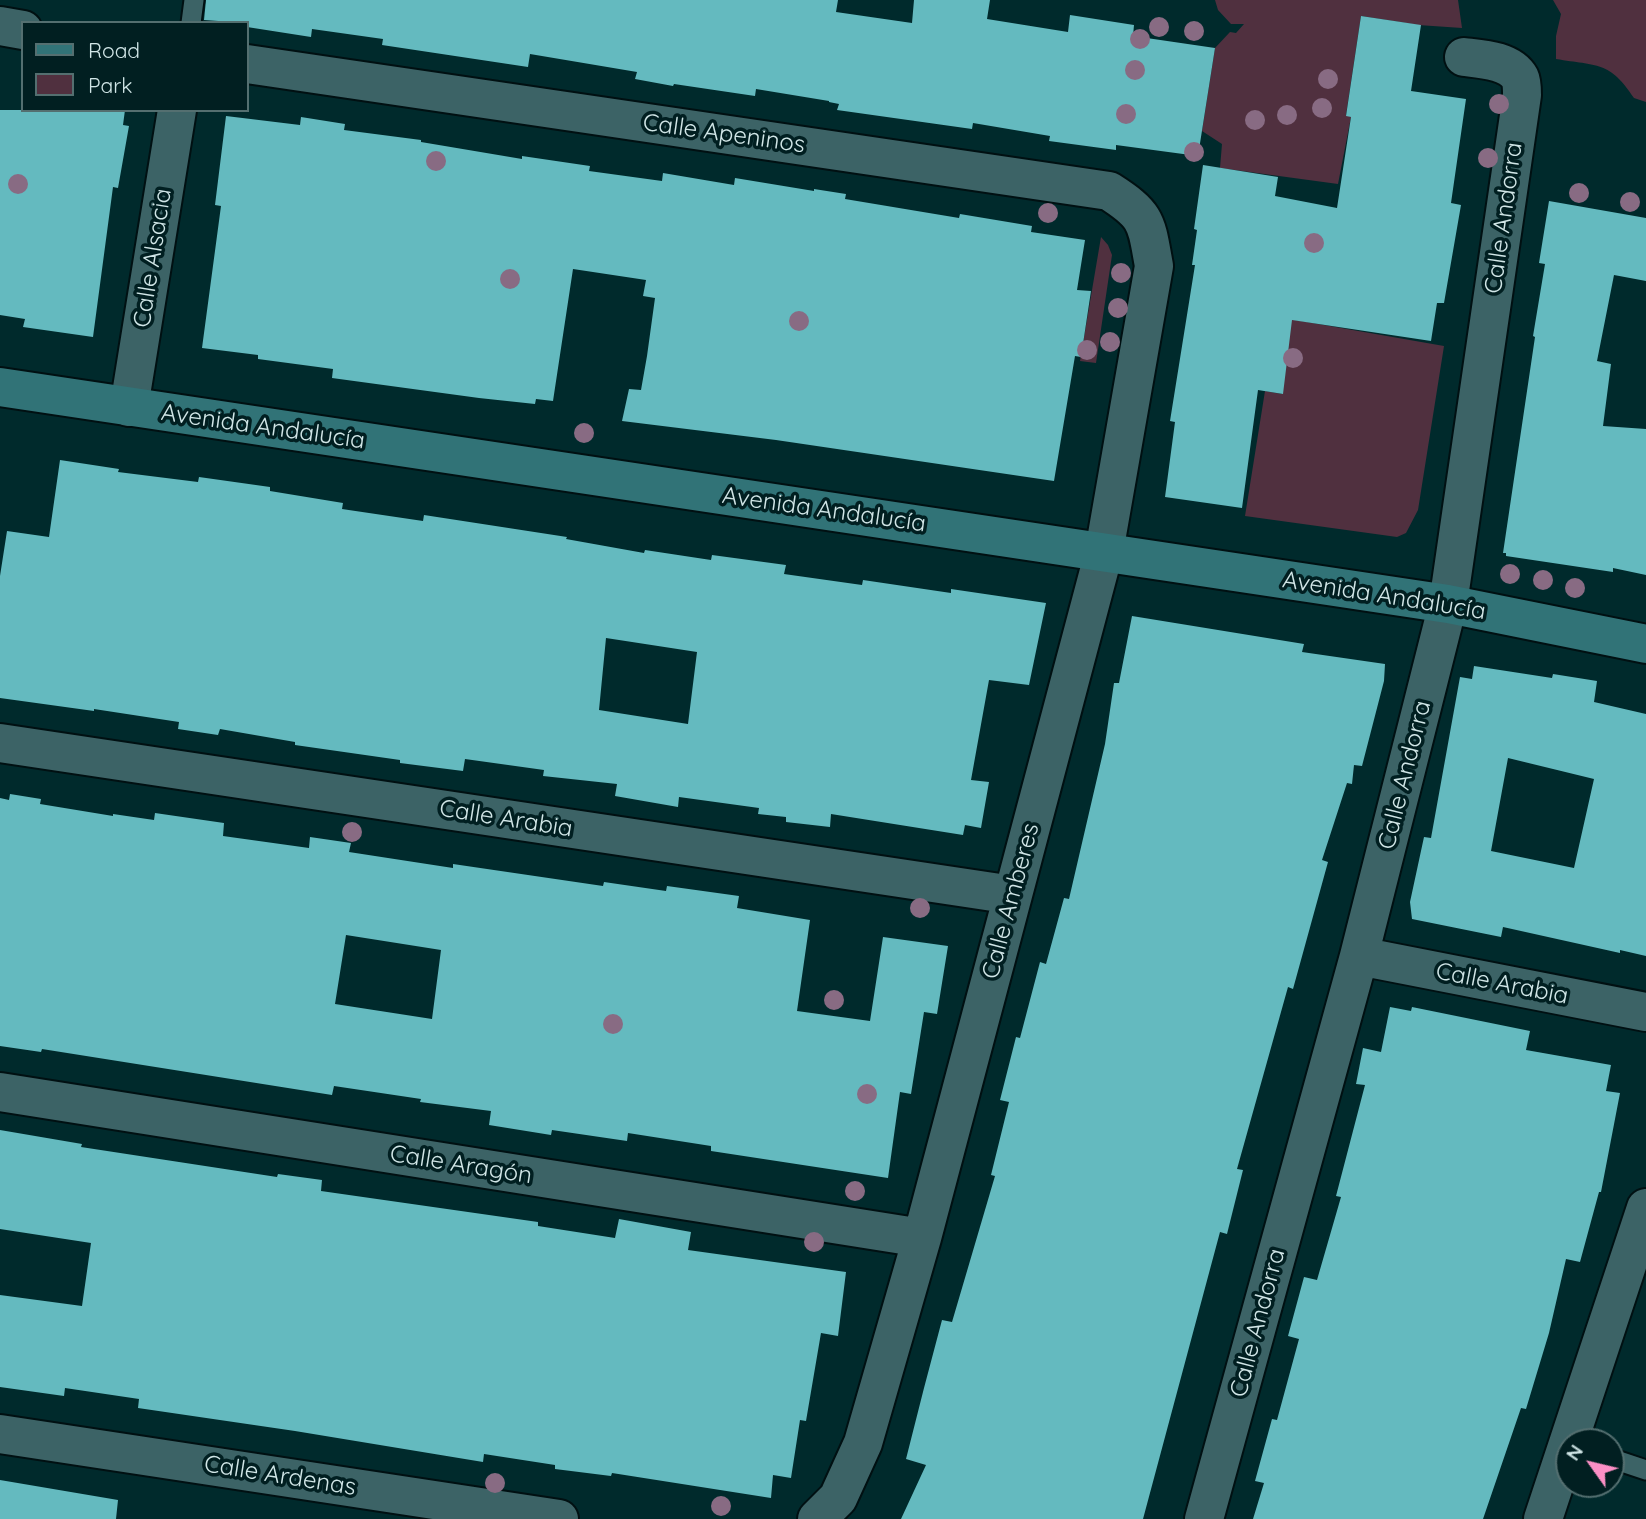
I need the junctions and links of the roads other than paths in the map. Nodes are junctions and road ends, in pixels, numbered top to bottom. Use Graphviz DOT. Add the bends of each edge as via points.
graph roads {
  1 [pos="194,0"];
  2 [pos="191,21"];
  3 [pos="0,26"];
  4 [pos="21,30"];
  5 [pos="1464,57"];
  6 [pos="248,64"];
  7 [pos="177,112"];
  8 [pos="1154,266"];
  9 [pos="0,387"];
  10 [pos="129,407"];
  11 [pos="1104,552"];
  12 [pos="1448,604"];
  13 [pos="1646,644"];
  14 [pos="0,743"];
  15 [pos="1013,895"];
  16 [pos="1359,956"];
  17 [pos="1646,1012"];
  18 [pos="0,1092"];
  19 [pos="1646,1208"];
  20 [pos="922,1238"];
  21 [pos="0,1434"];
  22 [pos="1625,1463"];
  23 [pos="1646,1470"];
  24 [pos="559,1519"];
  25 [pos="817,1519"];
  26 [pos="1204,1519"];
  27 [pos="1543,1519"];
  1 -- 2 [label="lane"];
  3 -- 4 [label="street"];
  5 -- 12 [label="street, Calle Andorra" via="1510,68 1520,79 1522,95"];
  6 -- 8 [label="street, Calle Apeninos" via="1109,191 1130,205 1146,225"];
  7 -- 10 [label="street, Calle Alsacia"];
  8 -- 11 [label="street, Calle Amberes"];
  9 -- 10 [label="street, Avenida Andalucía"];
  10 -- 11 [label="street, Avenida Andalucía"];
  11 -- 12 [label="street, Avenida Andalucía"];
  11 -- 15 [label="street, Calle Amberes"];
  12 -- 13 [label="street, Avenida Andalucía"];
  12 -- 16 [label="street, Calle Andorra"];
  14 -- 15 [label="street, Calle Arabia"];
  15 -- 20 [label="street, Calle Amberes"];
  16 -- 17 [label="street, Calle Arabia"];
  16 -- 26 [label="street, Calle Andorra"];
  18 -- 20 [label="street, Calle Aragón"];
  19 -- 27 [label="street"];
  20 -- 25 [label="street, Calle Amberes" via="863,1443 838,1498"];
  21 -- 24 [label="street, Calle Ardenas"];
  22 -- 23 [label="lane"];
}
